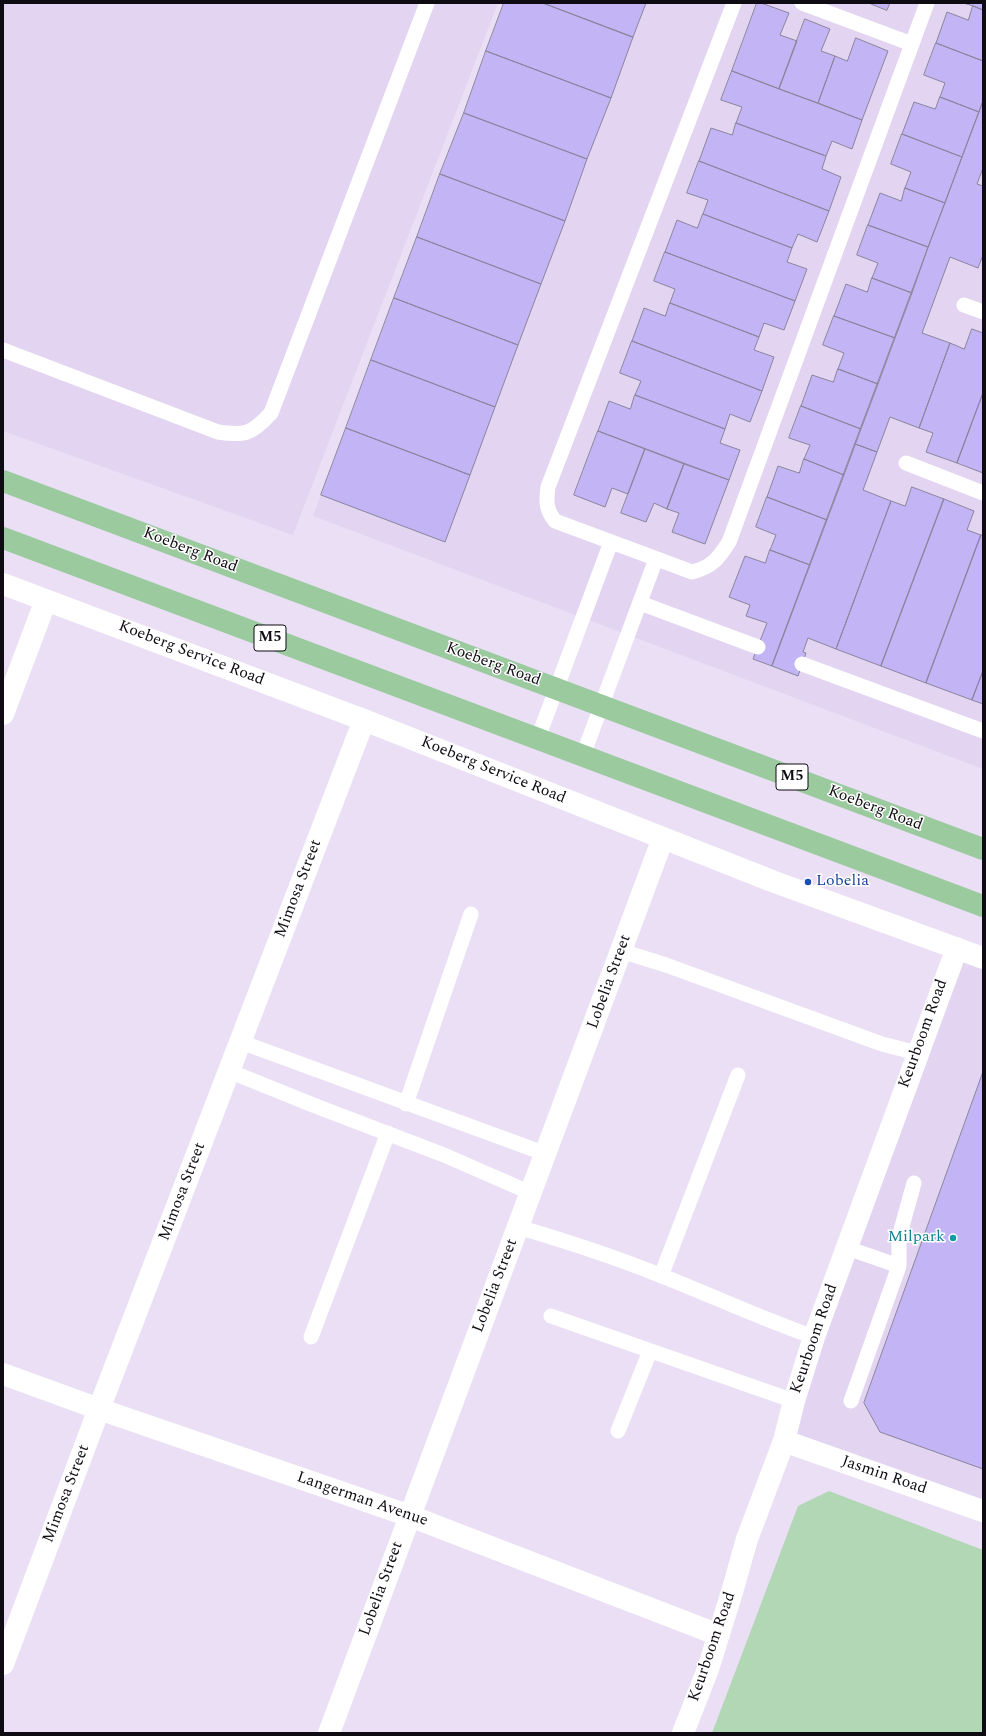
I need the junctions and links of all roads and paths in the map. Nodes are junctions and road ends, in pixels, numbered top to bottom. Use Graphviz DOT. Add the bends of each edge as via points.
graph roads {
  1 [pos="427,3"];
  2 [pos="734,3"];
  3 [pos="802,3"];
  4 [pos="927,3"];
  5 [pos="912,44"];
  6 [pos="964,305"];
  7 [pos="983,312"];
  8 [pos="3,350"];
  9 [pos="906,463"];
  10 [pos="3,481"];
  11 [pos="983,493"];
  12 [pos="3,538"];
  13 [pos="611,542"];
  14 [pos="656,559"];
  15 [pos="3,584"];
  16 [pos="46,600"];
  17 [pos="640,602"];
  18 [pos="758,647"];
  19 [pos="802,664"];
  20 [pos="556,689"];
  21 [pos="602,706"];
  22 [pos="3,714"];
  23 [pos="364,720"];
  24 [pos="983,731"];
  25 [pos="538,738"];
  26 [pos="583,755"];
  27 [pos="663,838"];
  28 [pos="983,849"];
  29 [pos="983,906"];
  30 [pos="471,914"];
  31 [pos="956,948"];
  32 [pos="621,951"];
  33 [pos="983,958"];
  34 [pos="241,1042"];
  35 [pos="917,1053"];
  36 [pos="229,1071"];
  37 [pos="738,1075"];
  38 [pos="406,1104"];
  39 [pos="388,1133"];
  40 [pos="546,1154"];
  41 [pos="914,1183"];
  42 [pos="531,1193"];
  43 [pos="518,1227"];
  44 [pos="847,1248"];
  45 [pos="899,1266"];
  46 [pos="661,1276"];
  47 [pos="551,1316"];
  48 [pos="311,1337"];
  49 [pos="814,1337"];
  50 [pos="650,1351"];
  51 [pos="3,1374"];
  52 [pos="794,1401"];
  53 [pos="851,1401"];
  54 [pos="99,1409"];
  55 [pos="618,1431"];
  56 [pos="784,1441"];
  57 [pos="983,1511"];
  58 [pos="410,1516"];
  59 [pos="719,1635"];
  60 [pos="3,1664"];
  61 [pos="329,1733"];
  62 [pos="683,1733"];
  1 -- 8 [label="lane" via="271,413 259,427 239,435 218,432"];
  2 -- 13 [label="lane" via="548,487 546,503 549,514 555,521"];
  3 -- 5 [label="lane"];
  4 -- 5 [label="lane"];
  5 -- 14 [label="lane" via="730,542 718,559 704,569 692,572"];
  6 -- 7 [label="lane"];
  9 -- 11 [label="lane"];
  10 -- 20 [label="main road, Koeberg Road / M5"];
  12 -- 25 [label="main road, M5"];
  13 -- 14 [label="lane"];
  13 -- 20 [label="lane"];
  14 -- 17 [label="lane"];
  15 -- 16 [label="street, Koeberg Service Road"];
  16 -- 22 [label="street"];
  16 -- 23 [label="street, Koeberg Service Road"];
  17 -- 18 [label="lane"];
  17 -- 21 [label="lane"];
  19 -- 24 [label="lane"];
  20 -- 21 [label="main road, Koeberg Road / M5"];
  20 -- 25 [label="lane"];
  21 -- 26 [label="lane"];
  21 -- 28 [label="main road, Koeberg Road / M5"];
  23 -- 27 [label="street, Koeberg Service Road"];
  23 -- 34 [label="street, Mimosa Street"];
  25 -- 26 [label="main road, M5"];
  26 -- 29 [label="main road, M5"];
  27 -- 31 [label="street, Koeberg Service Road"];
  27 -- 32 [label="street, Lobelia Street"];
  30 -- 38 [label="lane"];
  31 -- 33 [label="street, Koeberg Service Road"];
  31 -- 35 [label="street, Keurboom Road"];
  32 -- 35 [label="lane" via="882,1044"];
  32 -- 40 [label="street, Lobelia Street"];
  34 -- 36 [label="street, Mimosa Street"];
  34 -- 38 [label="lane"];
  35 -- 44 [label="street, Keurboom Road"];
  36 -- 39 [label="lane"];
  36 -- 54 [label="street, Mimosa Street"];
  37 -- 46 [label="lane"];
  38 -- 40 [label="lane"];
  39 -- 42 [label="lane" via="444,1154"];
  39 -- 48 [label="lane"];
  40 -- 42 [label="street, Lobelia Street"];
  41 -- 45 [label="lane" via="898,1244"];
  42 -- 43 [label="street, Lobelia Street"];
  43 -- 46 [label="lane" via="560,1239"];
  43 -- 58 [label="street, Lobelia Street"];
  44 -- 45 [label="lane"];
  44 -- 49 [label="street, Keurboom Road"];
  45 -- 53 [label="lane"];
  46 -- 49 [label="lane"];
  47 -- 50 [label="lane"];
  49 -- 52 [label="street, Keurboom Road"];
  50 -- 52 [label="lane"];
  50 -- 55 [label="lane"];
  51 -- 54 [label="street, Langerman Avenue"];
  52 -- 56 [label="street, Keurboom Road"];
  54 -- 58 [label="street, Langerman Avenue"];
  54 -- 60 [label="street, Mimosa Street"];
  56 -- 57 [label="street, Jasmin Road"];
  56 -- 59 [label="street, Keurboom Road" via="747,1539"];
  58 -- 59 [label="street, Langerman Avenue"];
  58 -- 61 [label="street, Lobelia Street"];
  59 -- 62 [label="street, Keurboom Road"];
}
